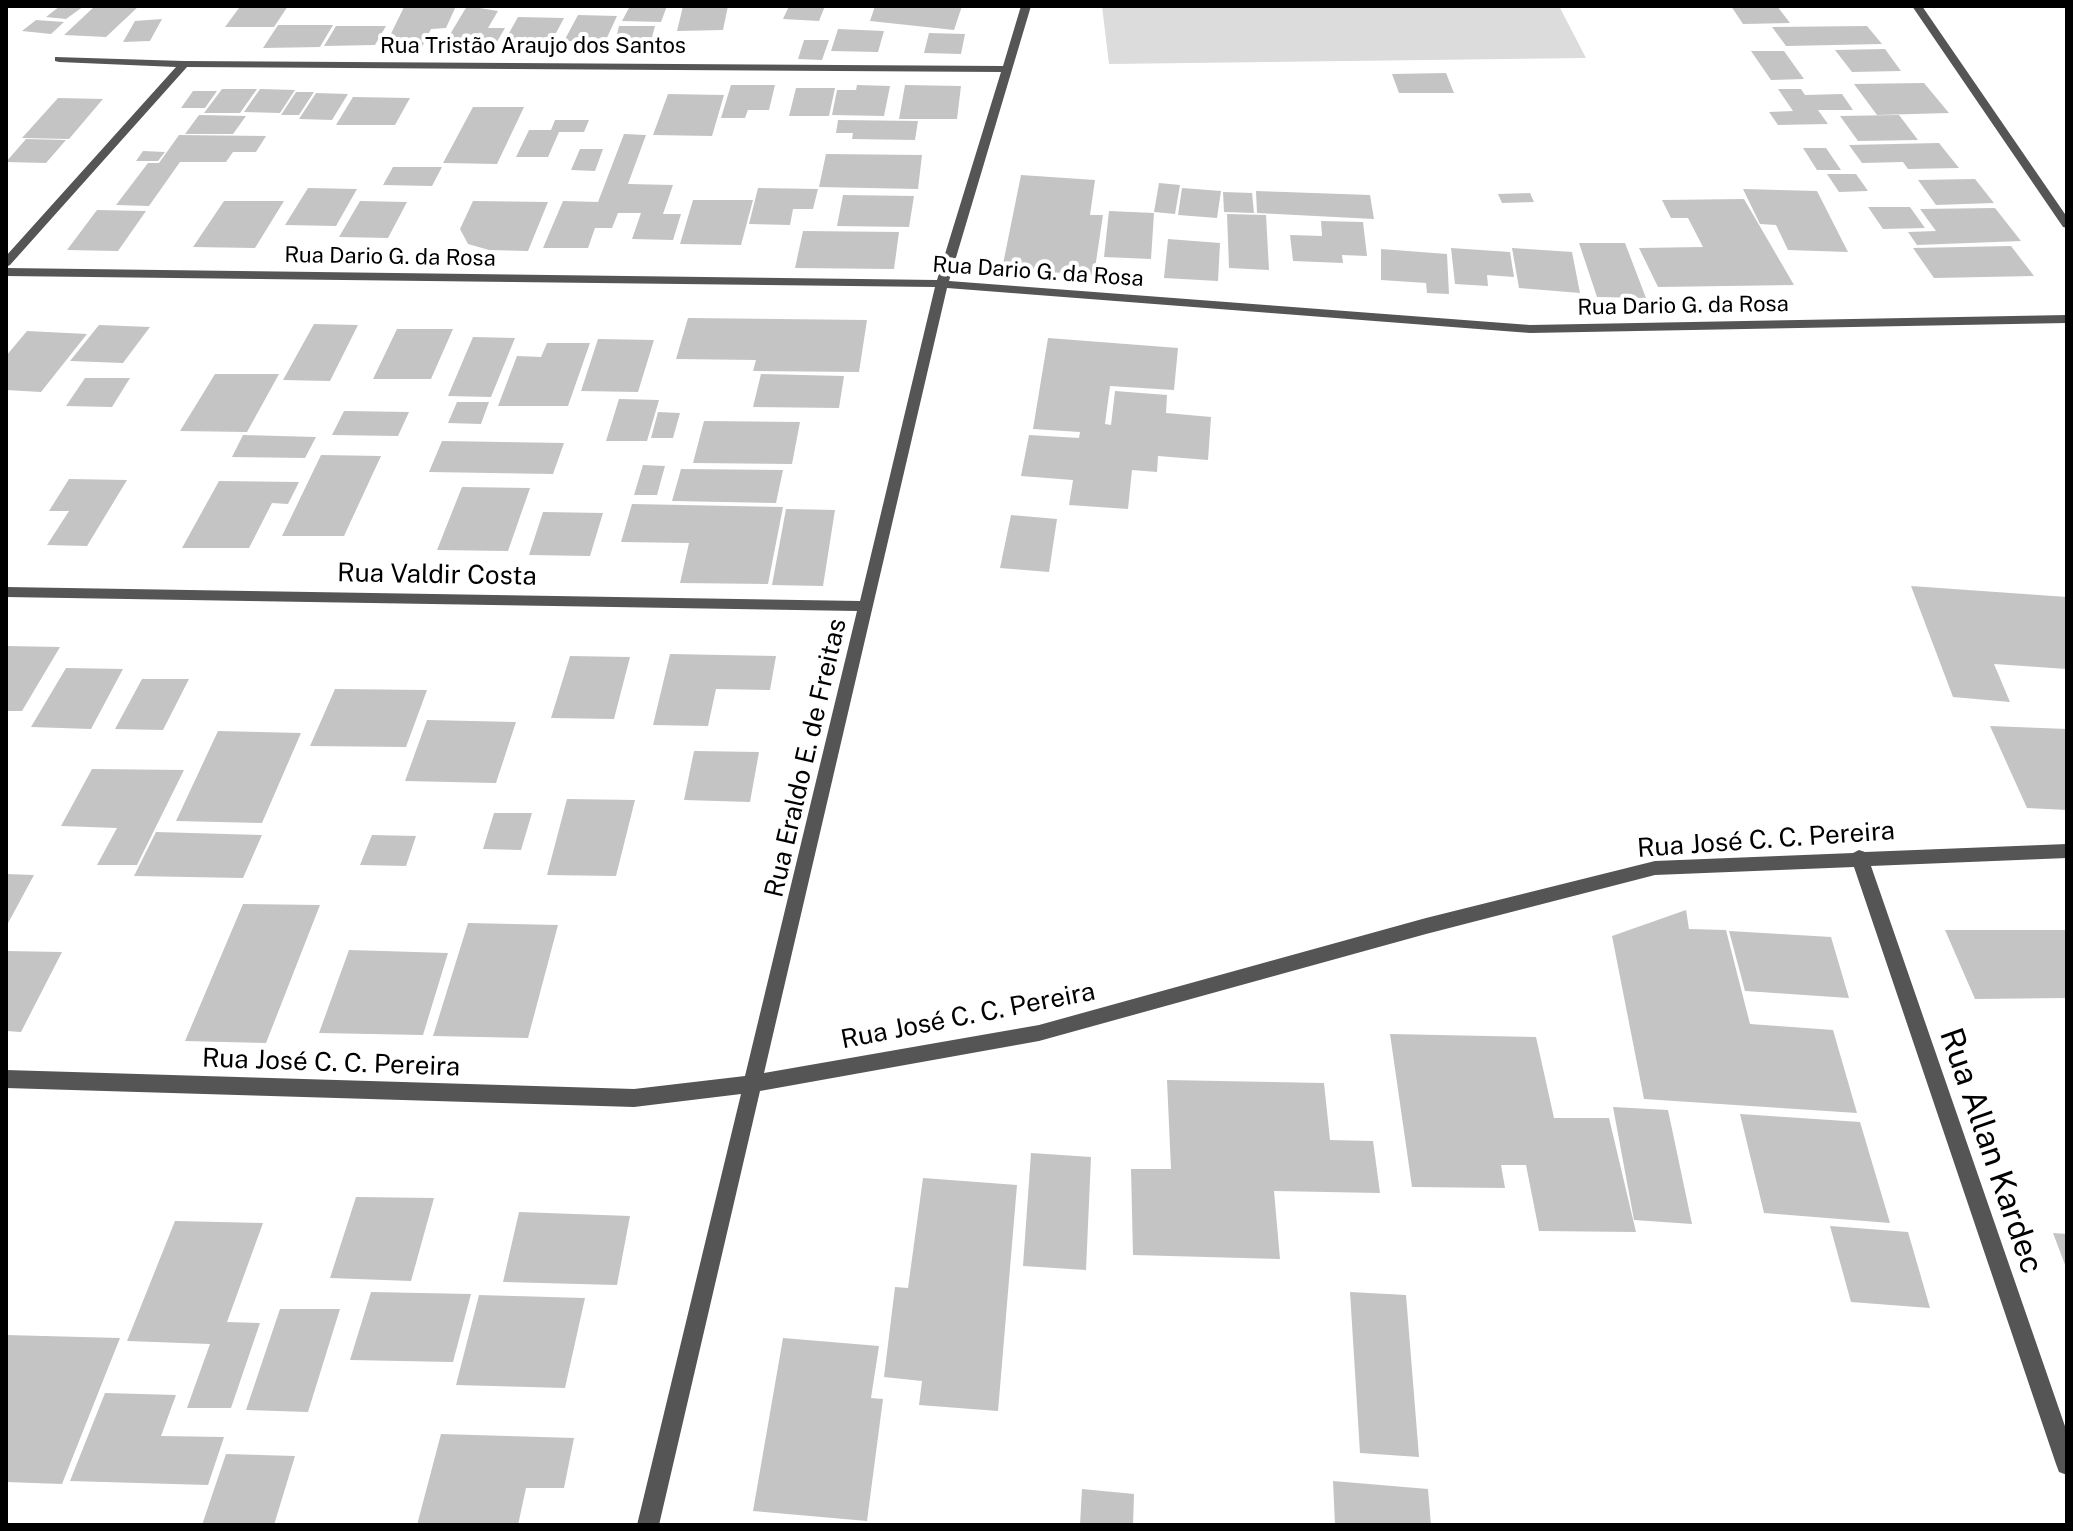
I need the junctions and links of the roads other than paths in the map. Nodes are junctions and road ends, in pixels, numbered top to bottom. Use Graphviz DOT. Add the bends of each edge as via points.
graph roads {
  1 [pos="1026,6"];
  2 [pos="1917,6"];
  3 [pos="59,59"];
  4 [pos="184,64"];
  5 [pos="1007,69"];
  6 [pos="2067,225"];
  7 [pos="6,263"];
  8 [pos="6,272"];
  9 [pos="942,284"];
  10 [pos="2067,319"];
  11 [pos="6,592"];
  12 [pos="866,606"];
  13 [pos="2067,851"];
  14 [pos="1859,857"];
  15 [pos="6,1079"];
  16 [pos="753,1084"];
  17 [pos="2067,1464"];
  18 [pos="648,1525"];
  1 -- 5 [label="street, Rua Eraldo E. de Freitas"];
  2 -- 6 [label="street"];
  3 -- 4 [label="street, Rua Tristão Araujo dos Santos"];
  4 -- 5 [label="street, Rua Tristão Araujo dos Santos"];
  4 -- 7 [label="street"];
  5 -- 9 [label="street, Rua Eraldo E. de Freitas"];
  8 -- 9 [label="street, Rua Dario G. da Rosa"];
  9 -- 10 [label="street, Rua Dario G. da Rosa" via="1530,329"];
  9 -- 12 [label="street, Rua Eraldo E. de Freitas"];
  11 -- 12 [label="street, Rua Valdir Costa"];
  12 -- 16 [label="street, Rua Eraldo E. de Freitas"];
  13 -- 14 [label="street, Rua José C. C. Pereira"];
  14 -- 16 [label="street, Rua José C. C. Pereira" via="1655,868 1039,1033"];
  14 -- 17 [label="street, Rua Allan Kardec"];
  15 -- 16 [label="street, Rua José C. C. Pereira" via="634,1098"];
  16 -- 18 [label="street, Rua Eraldo E. de Freitas"];
}
